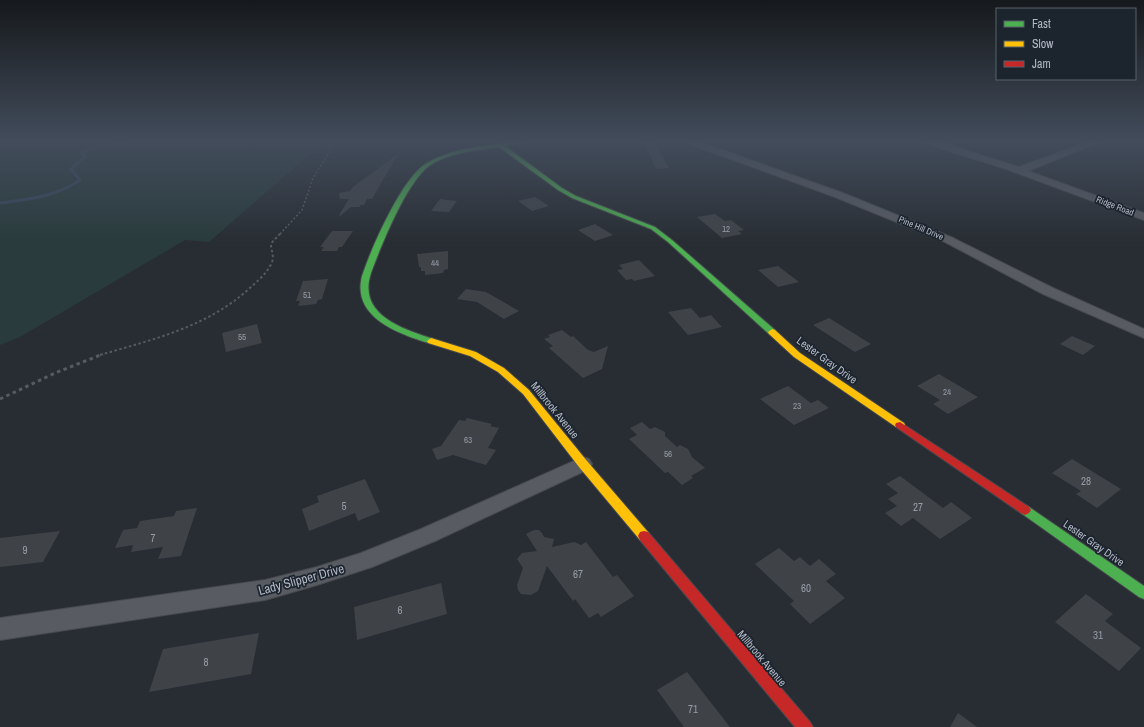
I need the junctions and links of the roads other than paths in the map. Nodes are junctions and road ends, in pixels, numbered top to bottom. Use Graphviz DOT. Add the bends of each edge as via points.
graph roads {
  1 [pos="416,175"];
  2 [pos="541,175"];
  3 [pos="785,175"];
  4 [pos="1034,175"];
  5 [pos="1144,217"];
  6 [pos="1144,334"];
  7 [pos="583,464"];
  8 [pos="1144,593"];
  9 [pos="0,629"];
  10 [pos="805,727"];
  1 -- 7 [label="street, Millbrook Avenue" via="403,196 367,273 364,287 366,300 386,322 408,333 473,354 502,370 526,392"];
  2 -- 8 [label="street, Lester Gray Drive" via="574,196 653,228 797,355"];
  3 -- 6 [label="street, Pine Hill Drive" via="839,194 940,236 1048,291"];
  4 -- 5 [label="street, Ridge Road"];
  7 -- 9 [label="street, Lady Slipper Drive" via="421,538 365,561 317,576 265,590"];
  7 -- 10 [label="street, Millbrook Avenue"];
}
